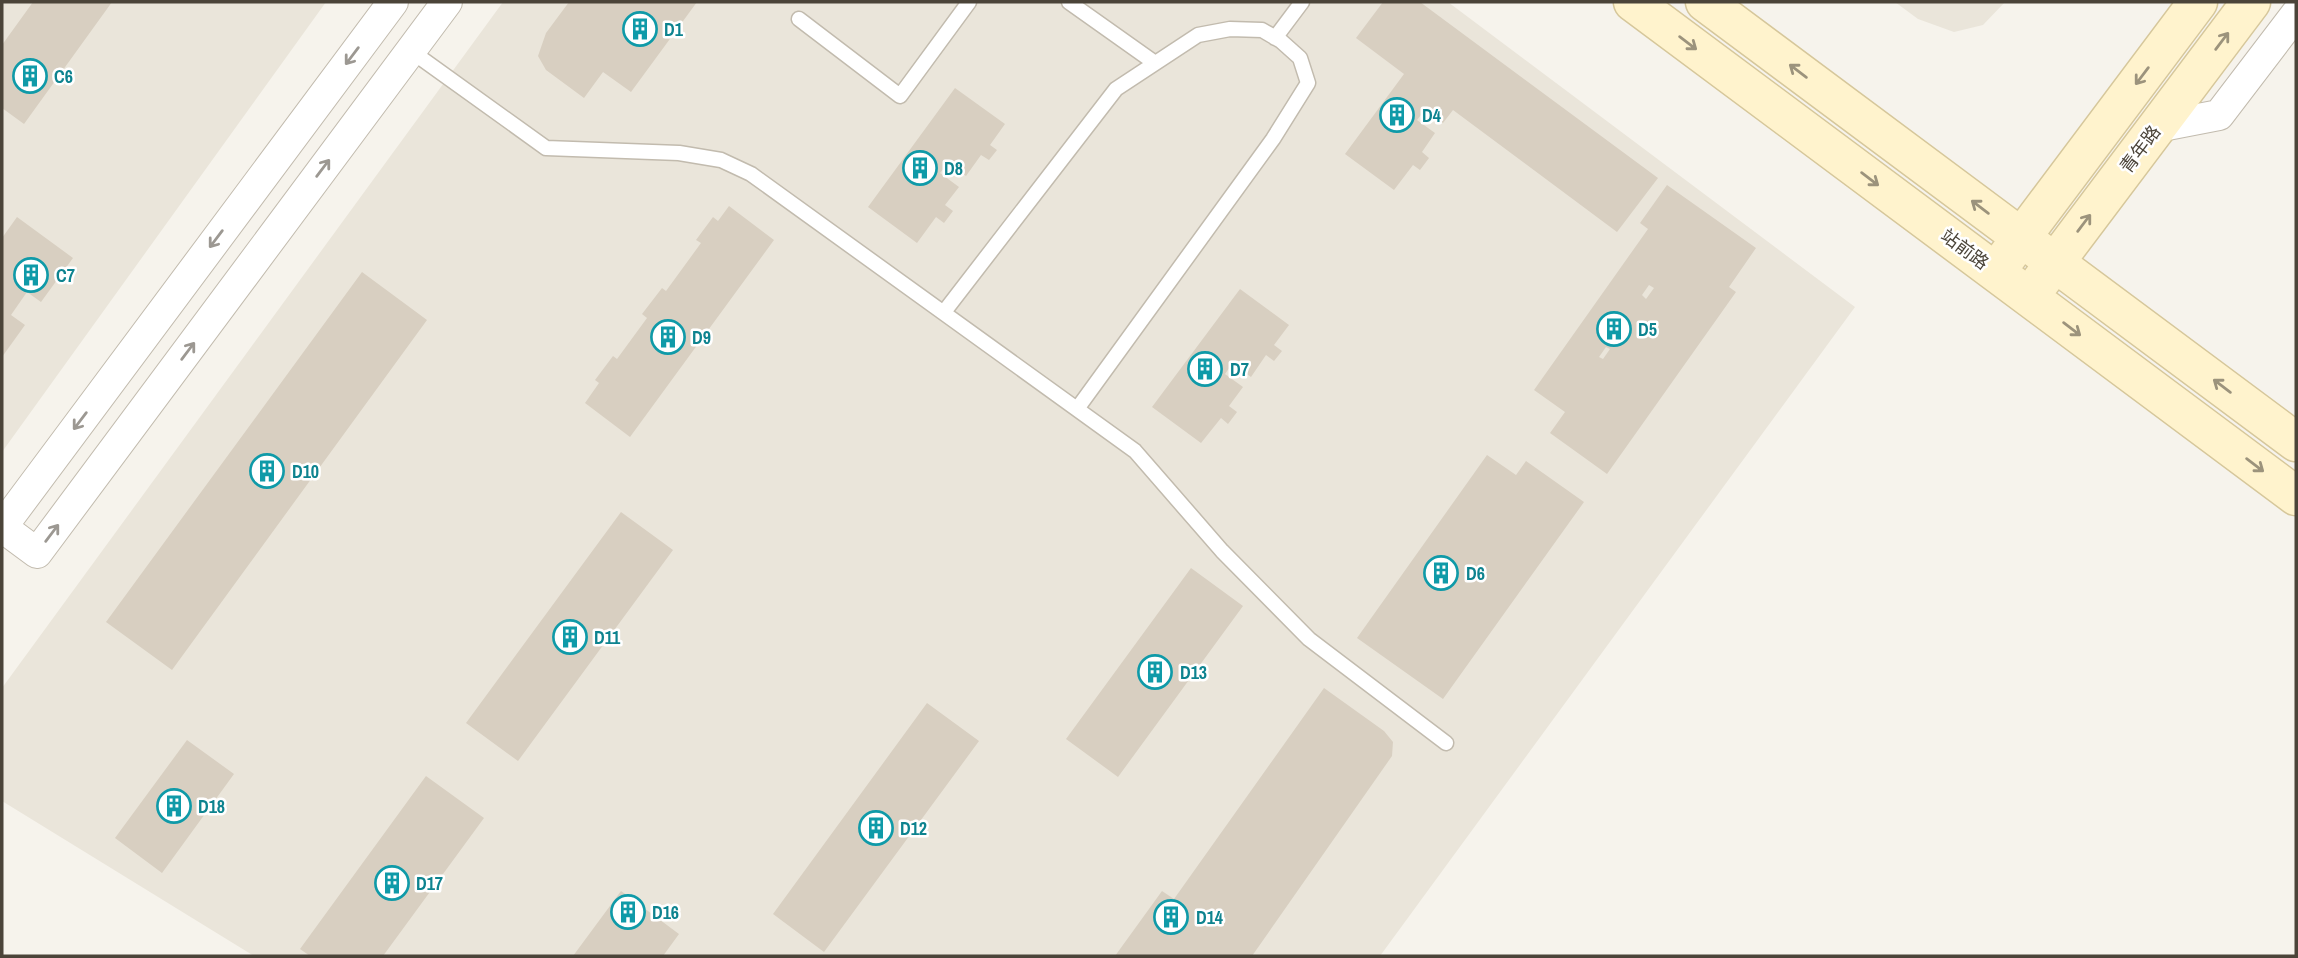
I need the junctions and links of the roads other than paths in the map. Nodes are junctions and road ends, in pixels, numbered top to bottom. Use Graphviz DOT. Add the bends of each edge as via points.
graph roads {
  1 [pos="447,2"];
  2 [pos="969,2"];
  3 [pos="1069,2"];
  4 [pos="1302,2"];
  5 [pos="1633,2"];
  6 [pos="1705,2"];
  7 [pos="2198,2"];
  8 [pos="2251,2"];
  9 [pos="386,4"];
  10 [pos="2296,13"];
  11 [pos="799,19"];
  12 [pos="1275,38"];
  13 [pos="411,51"];
  14 [pos="1155,63"];
  15 [pos="2157,127"];
  16 [pos="2021,237"];
  17 [pos="2055,262"];
  18 [pos="1995,271"];
  19 [pos="2029,297"];
  20 [pos="944,312"];
  21 [pos="1077,409"];
  22 [pos="2296,442"];
  23 [pos="2296,496"];
  24 [pos="1446,743"];
  1 -- 13 [label="street"];
  2 -- 11 [label="lane" via="900,96"];
  3 -- 14 [label="lane"];
  4 -- 12 [label="lane"];
  5 -- 18 [label="street, 站前路, one-way"];
  16 -- 6 [label="street, one-way"];
  7 -- 16 [label="street, one-way"];
  15 -- 8 [label="street, 青年路, one-way"];
  9 -- 13 [label="street, one-way" via="2,527 37,553"];
  10 -- 15 [label="street" via="2219,115"];
  12 -- 14 [label="lane" via="1262,30 1198,35"];
  12 -- 21 [label="lane" via="1300,58 1308,83 1273,139"];
  13 -- 20 [label="lane" via="547,148 679,153 721,160 751,174"];
  14 -- 20 [label="lane" via="1116,89"];
  17 -- 15 [label="street, 青年路, one-way"];
  16 -- 17 [label="street"];
  16 -- 18 [label="street"];
  17 -- 19 [label="street, 青年路"];
  22 -- 17 [label="street, one-way"];
  18 -- 19 [label="street, 站前路"];
  19 -- 23 [label="street, 站前路, one-way"];
  20 -- 21 [label="lane"];
  21 -- 24 [label="lane" via="1135,452 1222,551 1309,639"];
}
